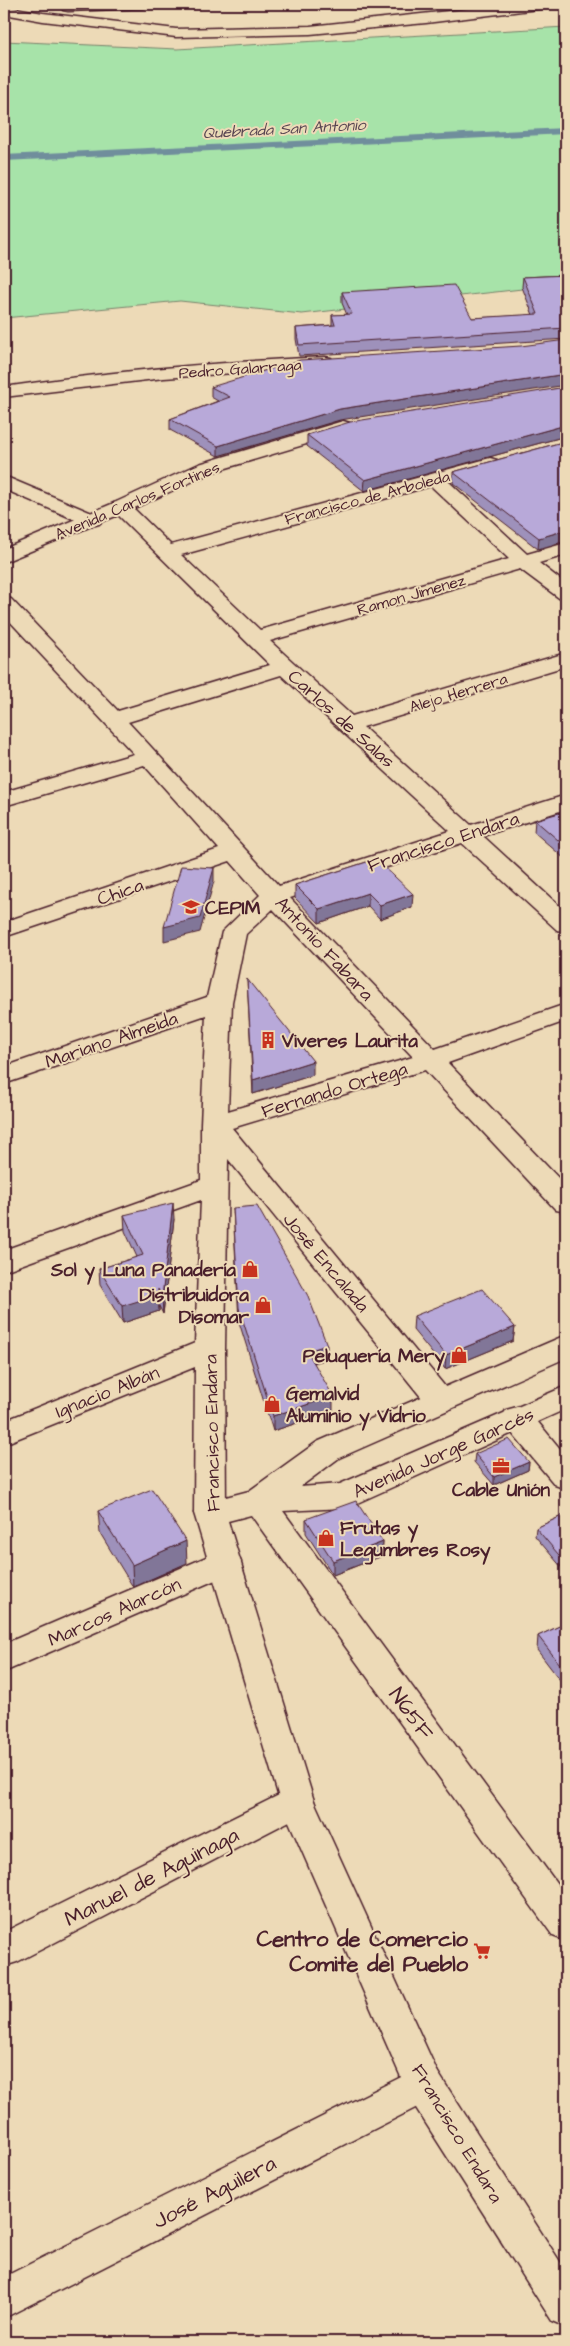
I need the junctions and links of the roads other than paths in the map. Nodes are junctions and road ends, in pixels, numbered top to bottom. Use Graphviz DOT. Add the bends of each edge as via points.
graph roads {
  1 [pos="144,4"];
  2 [pos="544,4"];
  3 [pos="4,6"];
  4 [pos="4,10"];
  5 [pos="339,361"];
  6 [pos="4,392"];
  7 [pos="357,424"];
  8 [pos="510,459"];
  9 [pos="434,479"];
  10 [pos="4,482"];
  11 [pos="120,507"];
  12 [pos="92,520"];
  13 [pos="566,549"];
  14 [pos="168,552"];
  15 [pos="4,556"];
  16 [pos="524,562"];
  17 [pos="566,594"];
  18 [pos="4,603"];
  19 [pos="256,638"];
  20 [pos="566,659"];
  21 [pos="285,668"];
  22 [pos="113,719"];
  23 [pos="349,724"];
  24 [pos="149,757"];
  25 [pos="4,799"];
  26 [pos="566,802"];
  27 [pos="468,833"];
  28 [pos="236,851"];
  29 [pos="274,895"];
  30 [pos="566,925"];
  31 [pos="4,930"];
  32 [pos="219,1002"];
  33 [pos="566,1012"];
  34 [pos="431,1060"];
  35 [pos="4,1076"];
  36 [pos="214,1124"];
  37 [pos="215,1185"];
  38 [pos="566,1203"];
  39 [pos="4,1261"];
  40 [pos="566,1346"];
  41 [pos="210,1349"];
  42 [pos="566,1397"];
  43 [pos="441,1400"];
  44 [pos="517,1418"];
  45 [pos="4,1433"];
  46 [pos="566,1477"];
  47 [pos="258,1501"];
  48 [pos="210,1513"];
  49 [pos="225,1562"];
  50 [pos="4,1659"];
  51 [pos="297,1801"];
  52 [pos="561,1908"];
  53 [pos="4,1950"];
  54 [pos="424,2084"];
  55 [pos="4,2298"];
  56 [pos="566,2307"];
  1 -- 3 [label="street"];
  2 -- 4 [label="street" via="310,30 176,32"];
  5 -- 6 [label="street, Pedro Galarraga" via="209,369"];
  7 -- 11 [label="street, Avenida Carlos Fortines" via="206,468"];
  8 -- 9 [label="street, Francisco de Arboleda"];
  9 -- 14 [label="street, Francisco de Arboleda"];
  9 -- 16 [label="street"];
  10 -- 12 [label="street"];
  11 -- 12 [label="street, Avenida Carlos Fortines"];
  11 -- 14 [label="street, Carlos de Salas"];
  12 -- 15 [label="street, Avenida Carlos Fortines"];
  13 -- 16 [label="street, Ramon Jimenez"];
  14 -- 19 [label="street, Carlos de Salas"];
  16 -- 17 [label="street"];
  16 -- 19 [label="street, Ramon Jimenez"];
  18 -- 22 [label="street, Antonio Fabara"];
  19 -- 21 [label="street, Carlos de Salas"];
  20 -- 23 [label="street, Alejo Herrera"];
  21 -- 22 [label="street"];
  21 -- 23 [label="street, Carlos de Salas"];
  22 -- 24 [label="street, Antonio Fabara"];
  23 -- 27 [label="street, Carlos de Salas"];
  24 -- 25 [label="street"];
  24 -- 28 [label="street, Antonio Fabara"];
  26 -- 27 [label="street, Francisco Endara"];
  27 -- 29 [label="street, Francisco Endara"];
  27 -- 30 [label="street, Carlos de Salas"];
  28 -- 29 [label="street, Antonio Fabara"];
  28 -- 31 [label="street, Chica"];
  29 -- 32 [label="street, Francisco Endara" via="234,932"];
  29 -- 34 [label="street, Antonio Fabara"];
  32 -- 35 [label="street, Mariano Almeida"];
  32 -- 36 [label="street, Francisco Endara"];
  33 -- 34 [label="street, Fernando Ortega"];
  34 -- 36 [label="street, Fernando Ortega"];
  34 -- 38 [label="street, Antonio Fabara"];
  36 -- 37 [label="street, Francisco Endara"];
  36 -- 43 [label="street, José Encalada"];
  37 -- 39 [label="street"];
  37 -- 41 [label="street, Francisco Endara"];
  40 -- 43 [label="street, Avenida Jorge Garcés"];
  41 -- 45 [label="street, Ignacio Albán"];
  41 -- 48 [label="street, Francisco Endara"];
  42 -- 44 [label="street, Avenida Jorge Garcés"];
  43 -- 47 [label="street, Avenida Jorge Garcés" via="328,1450"];
  44 -- 46 [label="street"];
  44 -- 47 [label="street, Avenida Jorge Garcés" via="344,1496"];
  47 -- 48 [label="street, Avenida Jorge Garcés"];
  47 -- 52 [label="street, N65F"];
  48 -- 49 [label="street, Francisco Endara"];
  49 -- 50 [label="street, Marcos Alarcón"];
  49 -- 51 [label="street, Francisco Endara"];
  51 -- 53 [label="street, Manuel de Aguinaga"];
  51 -- 54 [label="street, Francisco Endara"];
  54 -- 55 [label="street, José Aguilera"];
  54 -- 56 [label="street, Francisco Endara"];
}
